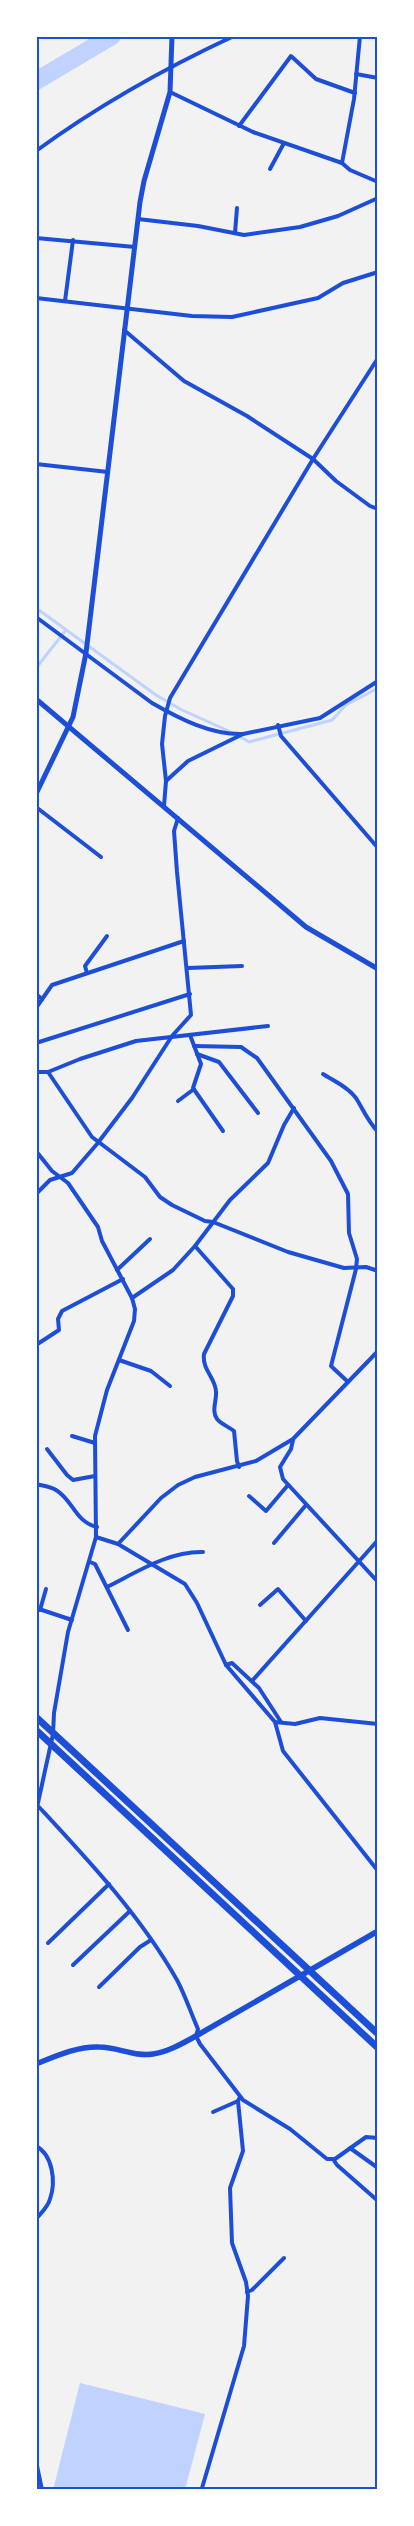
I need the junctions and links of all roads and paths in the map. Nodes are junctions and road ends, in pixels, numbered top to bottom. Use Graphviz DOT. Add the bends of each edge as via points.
graph roads {
  1 [pos="172,36"];
  2 [pos="234,36"];
  3 [pos="360,36"];
  4 [pos="171,64"];
  5 [pos="356,74"];
  6 [pos="378,78"];
  7 [pos="170,92"];
  8 [pos="355,93"];
  9 [pos="240,126"];
  10 [pos="284,143"];
  11 [pos="36,151"];
  12 [pos="342,163"];
  13 [pos="270,169"];
  14 [pos="378,182"];
  15 [pos="378,198"];
  16 [pos="237,208"];
  17 [pos="138,219"];
  18 [pos="235,233"];
  19 [pos="36,238"];
  20 [pos="73,240"];
  21 [pos="135,247"];
  22 [pos="378,272"];
  23 [pos="36,298"];
  24 [pos="65,301"];
  25 [pos="128,308"];
  26 [pos="124,330"];
  27 [pos="378,358"];
  28 [pos="313,459"];
  29 [pos="36,464"];
  30 [pos="108,472"];
  31 [pos="378,509"];
  32 [pos="36,617"];
  33 [pos="86,653"];
  34 [pos="378,681"];
  35 [pos="36,699"];
  36 [pos="166,711"];
  37 [pos="278,725"];
  38 [pos="68,726"];
  39 [pos="243,734"];
  40 [pos="166,781"];
  41 [pos="36,794"];
  42 [pos="164,806"];
  43 [pos="36,807"];
  44 [pos="178,818"];
  45 [pos="378,848"];
  46 [pos="101,857"];
  47 [pos="107,936"];
  48 [pos="184,941"];
  49 [pos="242,966"];
  50 [pos="188,968"];
  51 [pos="378,969"];
  52 [pos="87,973"];
  53 [pos="36,994"];
  54 [pos="190,994"];
  55 [pos="42,999"];
  56 [pos="36,1008"];
  57 [pos="268,1026"];
  58 [pos="190,1035"];
  59 [pos="172,1036"];
  60 [pos="36,1043"];
  61 [pos="194,1046"];
  62 [pos="197,1054"];
  63 [pos="36,1072"];
  64 [pos="48,1072"];
  65 [pos="323,1074"];
  66 [pos="194,1089"];
  67 [pos="178,1101"];
  68 [pos="294,1108"];
  69 [pos="258,1113"];
  70 [pos="222,1131"];
  71 [pos="378,1132"];
  72 [pos="99,1141"];
  73 [pos="36,1150"];
  74 [pos="59,1177"];
  75 [pos="36,1194"];
  76 [pos="213,1222"];
  77 [pos="150,1239"];
  78 [pos="195,1246"];
  79 [pos="356,1269"];
  80 [pos="117,1270"];
  81 [pos="378,1271"];
  82 [pos="123,1279"];
  83 [pos="132,1298"];
  84 [pos="36,1344"];
  85 [pos="377,1354"];
  86 [pos="119,1360"];
  87 [pos="347,1381"];
  88 [pos="170,1386"];
  89 [pos="72,1436"];
  90 [pos="293,1439"];
  91 [pos="95,1443"];
  92 [pos="48,1449"];
  93 [pos="240,1467"];
  94 [pos="95,1476"];
  95 [pos="36,1484"];
  96 [pos="288,1485"];
  97 [pos="249,1496"];
  98 [pos="306,1505"];
  99 [pos="96,1527"];
  100 [pos="96,1537"];
  101 [pos="378,1540"];
  102 [pos="274,1543"];
  103 [pos="118,1544"];
  104 [pos="203,1552"];
  105 [pos="90,1562"];
  106 [pos="359,1562"];
  107 [pos="152,1564"];
  108 [pos="378,1582"];
  109 [pos="107,1587"];
  110 [pos="46,1589"];
  111 [pos="260,1605"];
  112 [pos="38,1609"];
  113 [pos="72,1620"];
  114 [pos="306,1621"];
  115 [pos="128,1630"];
  116 [pos="226,1665"];
  117 [pos="252,1681"];
  118 [pos="36,1717"];
  119 [pos="275,1722"];
  120 [pos="281,1722"];
  121 [pos="378,1724"];
  122 [pos="36,1730"];
  123 [pos="53,1734"];
  124 [pos="51,1744"];
  125 [pos="39,1807"];
  126 [pos="36,1812"];
  127 [pos="378,1871"];
  128 [pos="110,1884"];
  129 [pos="130,1910"];
  130 [pos="378,1931"];
  131 [pos="151,1940"];
  132 [pos="48,1943"];
  133 [pos="74,1965"];
  134 [pos="309,1970"];
  135 [pos="299,1975"];
  136 [pos="99,1987"];
  137 [pos="378,2034"];
  138 [pos="196,2036"];
  139 [pos="378,2048"];
  140 [pos="36,2064"];
  141 [pos="240,2096"];
  142 [pos="238,2101"];
  143 [pos="213,2112"];
  144 [pos="378,2138"];
  145 [pos="36,2146"];
  146 [pos="350,2148"];
  147 [pos="333,2159"];
  148 [pos="378,2168"];
  149 [pos="378,2201"];
  150 [pos="36,2219"];
  151 [pos="284,2258"];
  152 [pos="247,2292"];
  153 [pos="36,2461"];
  154 [pos="202,2488"];
  155 [pos="42,2490"];
  1 -- 4 [label="street"];
  2 -- 4 [label="street"];
  3 -- 5 [label="street"];
  4 -- 7 [label="street"];
  4 -- 11 [label="street" via="86,114"];
  5 -- 6 [label="street"];
  5 -- 8 [label="street"];
  7 -- 9 [label="street"];
  7 -- 17 [label="street" via="144,181"];
  8 -- 9 [label="street" via="316,79 291,56"];
  8 -- 12 [label="street"];
  9 -- 10 [label="street"];
  10 -- 12 [label="street"];
  10 -- 13 [label="street"];
  12 -- 14 [label="street"];
  15 -- 18 [label="street" via="338,216 300,226 244,235"];
  16 -- 18 [label="street"];
  17 -- 18 [label="street"];
  17 -- 21 [label="street"];
  19 -- 20 [label="street"];
  20 -- 21 [label="street"];
  20 -- 24 [label="street"];
  21 -- 25 [label="street"];
  22 -- 25 [label="street" via="343,283 318,298 232,318"];
  23 -- 24 [label="street"];
  24 -- 25 [label="street"];
  25 -- 26 [label="street"];
  26 -- 28 [label="street" via="184,381 247,416"];
  26 -- 30 [label="street"];
  27 -- 28 [label="street"];
  28 -- 31 [label="street" via="336,480"];
  28 -- 36 [label="street" via="170,698"];
  29 -- 30 [label="street"];
  30 -- 33 [label="street"];
  32 -- 33 [label="street"];
  33 -- 36 [label="street" via="106,671"];
  33 -- 38 [label="street" via="73,717"];
  34 -- 37 [label="street" via="320,718"];
  35 -- 38 [label="street"];
  36 -- 39 [label="street" via="226,734"];
  36 -- 40 [label="street" via="162,744"];
  37 -- 39 [label="street"];
  37 -- 45 [label="street" via="281,736"];
  38 -- 41 [label="street"];
  38 -- 42 [label="street"];
  39 -- 40 [label="street" via="188,762"];
  40 -- 42 [label="street"];
  42 -- 44 [label="street"];
  43 -- 46 [label="street"];
  44 -- 48 [label="street" via="174,832"];
  44 -- 51 [label="street" via="306,927"];
  47 -- 52 [label="street" via="84,966"];
  48 -- 50 [label="street"];
  48 -- 52 [label="street"];
  49 -- 50 [label="street"];
  50 -- 54 [label="street"];
  52 -- 55 [label="street" via="52,985"];
  53 -- 55 [label="street"];
  54 -- 59 [label="street" via="192,1015"];
  54 -- 60 [label="street"];
  55 -- 56 [label="street"];
  57 -- 58 [label="street"];
  58 -- 59 [label="street"];
  58 -- 61 [label="street"];
  59 -- 64 [label="street" via="136,1041"];
  59 -- 72 [label="street" via="132,1098"];
  61 -- 62 [label="street"];
  61 -- 68 [label="street" via="241,1047 250,1052"];
  62 -- 66 [label="street" via="201,1064"];
  62 -- 69 [label="street" via="219,1062"];
  63 -- 64 [label="street"];
  64 -- 72 [label="street" via="92,1137"];
  65 -- 71 [label="street" via="355,1098 365,1119"];
  66 -- 67 [label="street"];
  66 -- 70 [label="street"];
  68 -- 76 [label="street" via="268,1163 230,1200"];
  68 -- 79 [label="street" via="331,1162 348,1194 349,1233 357,1259"];
  72 -- 74 [label="street" via="72,1173"];
  72 -- 76 [label="street" via="144,1177 172,1206"];
  73 -- 74 [label="street"];
  74 -- 75 [label="street" via="50,1180"];
  74 -- 80 [label="street" via="68,1183 98,1227"];
  76 -- 78 [label="street"];
  76 -- 79 [label="street" via="288,1252"];
  77 -- 80 [label="street"];
  78 -- 83 [label="street" via="173,1270"];
  78 -- 93 [label="street" via="233,1288 233,1296 204,1354 203,1363 215,1383 217,1419 234,1431"];
  79 -- 81 [label="street" via="366,1267"];
  79 -- 87 [label="street" via="331,1366"];
  80 -- 82 [label="street"];
  82 -- 83 [label="street"];
  82 -- 84 [label="street" via="62,1311 58,1319 59,1330"];
  83 -- 86 [label="street" via="134,1321"];
  85 -- 87 [label="street"];
  86 -- 88 [label="street" via="151,1372"];
  86 -- 91 [label="street" via="107,1390"];
  87 -- 90 [label="street"];
  89 -- 91 [label="street"];
  90 -- 93 [label="street"];
  90 -- 96 [label="street" via="291,1449 280,1466 283,1480"];
  91 -- 94 [label="street"];
  92 -- 94 [label="street" via="74,1480"];
  93 -- 103 [label="street" via="195,1477 178,1485 161,1498"];
  94 -- 99 [label="street"];
  95 -- 99 [label="street" via="54,1488 86,1525"];
  96 -- 97 [label="street" via="266,1511"];
  96 -- 98 [label="street"];
  98 -- 102 [label="street"];
  98 -- 106 [label="street"];
  99 -- 100 [label="street"];
  100 -- 103 [label="street"];
  100 -- 105 [label="street"];
  101 -- 106 [label="street"];
  103 -- 107 [label="street"];
  104 -- 107 [label="street" via="188,1552"];
  105 -- 109 [label="street" via="95,1564"];
  105 -- 113 [label="street"];
  106 -- 108 [label="street"];
  106 -- 114 [label="street"];
  107 -- 109 [label="street"];
  107 -- 116 [label="street" via="184,1584 197,1603"];
  109 -- 115 [label="street"];
  110 -- 112 [label="street"];
  111 -- 114 [label="street" via="278,1589"];
  112 -- 113 [label="street"];
  113 -- 123 [label="street"];
  114 -- 117 [label="street"];
  116 -- 117 [label="street" via="232,1663"];
  116 -- 119 [label="street"];
  117 -- 120 [label="street"];
  118 -- 123 [label="highway"];
  119 -- 120 [label="street"];
  119 -- 127 [label="street" via="284,1751"];
  120 -- 121 [label="street" via="295,1724 320,1718"];
  122 -- 124 [label="highway"];
  123 -- 124 [label="street"];
  123 -- 134 [label="highway"];
  124 -- 125 [label="street"];
  124 -- 135 [label="highway"];
  125 -- 126 [label="street"];
  125 -- 128 [label="street"];
  128 -- 129 [label="street"];
  128 -- 132 [label="street"];
  129 -- 131 [label="street"];
  129 -- 133 [label="street"];
  130 -- 134 [label="main road"];
  131 -- 136 [label="street"];
  131 -- 138 [label="street" via="177,1981 198,2029"];
  134 -- 135 [label="main road"];
  134 -- 137 [label="highway"];
  135 -- 138 [label="main road"];
  135 -- 139 [label="highway"];
  138 -- 140 [label="main road" via="154,2054 138,2055 100,2046 66,2052"];
  138 -- 141 [label="street"];
  141 -- 142 [label="street"];
  141 -- 147 [label="street" via="290,2129 327,2159"];
  142 -- 143 [label="street"];
  142 -- 152 [label="street" via="242,2151 230,2188 230,2212 232,2243"];
  144 -- 146 [label="street" via="366,2137"];
  145 -- 150 [label="street" via="43,2149 50,2159 52,2181 50,2199"];
  146 -- 147 [label="street"];
  146 -- 148 [label="street"];
  147 -- 149 [label="street"];
  151 -- 152 [label="street"];
  152 -- 154 [label="street" via="244,2346"];
  153 -- 155 [label="street"];
}
